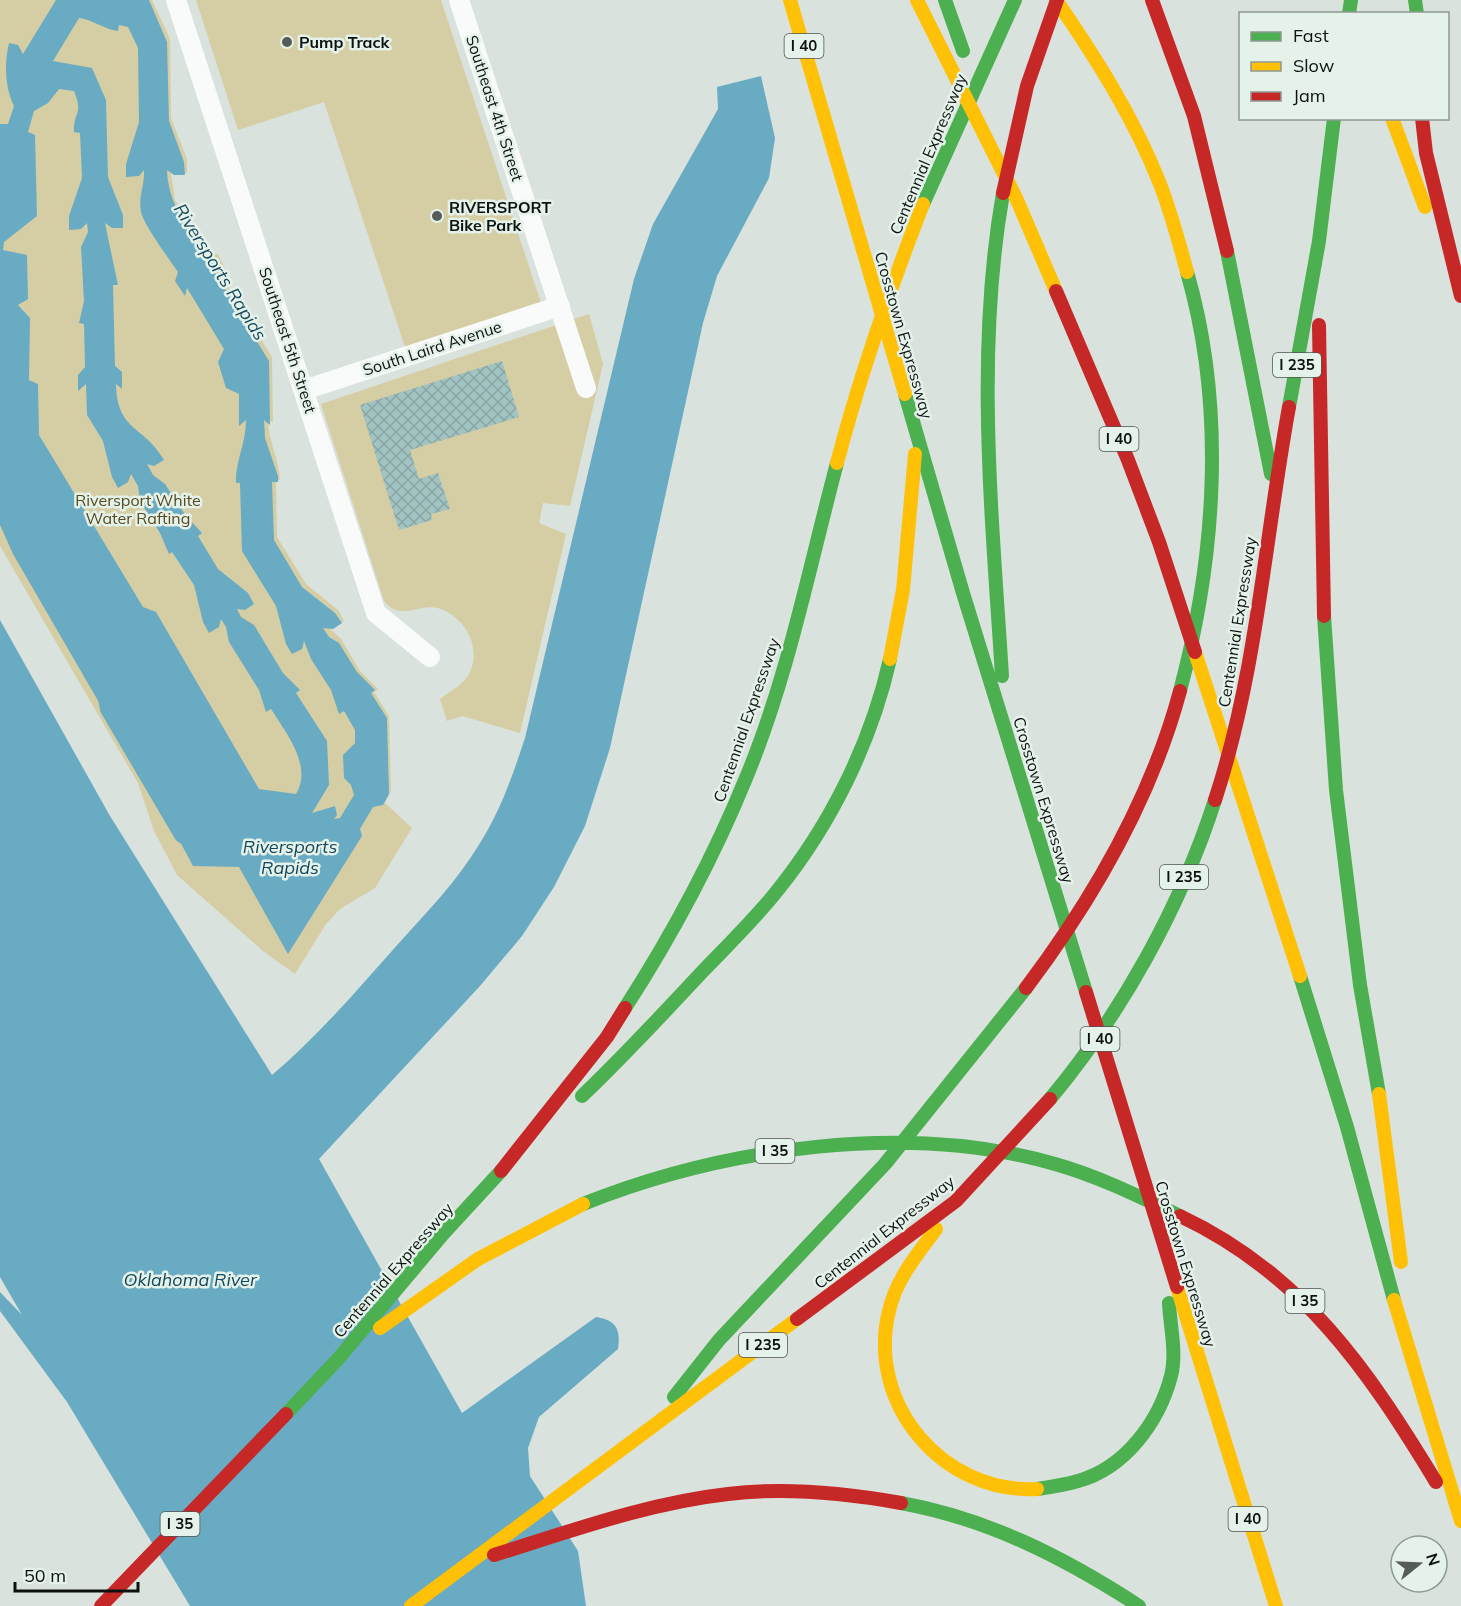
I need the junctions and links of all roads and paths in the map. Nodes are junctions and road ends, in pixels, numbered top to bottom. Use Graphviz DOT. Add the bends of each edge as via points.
graph roads {
  1 [pos="176,0"];
  2 [pos="459,0"];
  3 [pos="790,0"];
  4 [pos="917,0"];
  5 [pos="945,0"];
  6 [pos="1014,0"];
  7 [pos="1056,0"];
  8 [pos="1152,0"];
  9 [pos="1334,120"];
  10 [pos="1393,120"];
  11 [pos="1422,120"];
  12 [pos="1017,200"];
  13 [pos="1319,240"];
  14 [pos="1454,275"];
  15 [pos="1461,296"];
  16 [pos="560,306"];
  17 [pos="586,388"];
  18 [pos="304,390"];
  19 [pos="916,441"];
  20 [pos="1275,491"];
  21 [pos="430,657"];
  22 [pos="1004,726"];
  23 [pos="489,1186"];
  24 [pos="956,1201"];
  25 [pos="1167,1259"];
  26 [pos="338,1359"];
  27 [pos="1414,1371"];
  28 [pos="647,1431"];
  29 [pos="1461,1523"];
  30 [pos="469,1563"];
  31 [pos="101,1606"];
  32 [pos="411,1606"];
  33 [pos="1139,1606"];
  34 [pos="1276,1606"];
  1 -- 18 [label="street, Southeast 5th Street"];
  2 -- 16 [label="street, Southeast 4th Street"];
  3 -- 19 [label="main road, Crosstown Expressway / I 40"];
  4 -- 12 [label="main road, I 40"];
  5 -- 12 [label="main road"];
  6 -- 23 [label="main road, Centennial Expressway" via="936,170 897,270 849,416 779,685 747,777 709,863 660,954 607,1037"];
  7 -- 22 [label="main road" via="1028,83 1003,195 990,309 990,475"];
  7 -- 28 [label="main road" via="1119,99 1169,209 1197,311 1211,415 1209,538 1199,615 1175,710 1149,781 1115,848 1051,951 881,1169 718,1341"];
  8 -- 20 [label="main road" via="1185,86 1222,218"];
  9 -- 13 [label="main road, Centennial Expressway / I 235"];
  10 -- 14 [label="main road"];
  11 -- 14 [label="main road"];
  12 -- 27 [label="main road, I 40" via="1159,542 1336,1093"];
  13 -- 20 [label="main road, Centennial Expressway / I 235"];
  13 -- 27 [label="main road" via="1323,594 1336,790 1360,985 1382,1109"];
  14 -- 15 [label="main road"];
  16 -- 17 [label="street, Southeast 4th Street"];
  16 -- 18 [label="street, South Laird Avenue"];
  18 -- 21 [label="street, Southeast 5th Street" via="376,613"];
  19 -- 22 [label="main road, Crosstown Expressway / I 40"];
  19 -- 23 [label="main road" via="901,596 888,669 867,732 822,827 768,901 634,1047"];
  20 -- 24 [label="main road, Centennial Expressway / I 235" via="1241,707 1227,764 1184,879 1132,983 1066,1079 1007,1149"];
  22 -- 25 [label="main road, Crosstown Expressway / I 40"];
  23 -- 26 [label="main road, Centennial Expressway" via="443,1234"];
  24 -- 25 [label="main road" via="890,1303 885,1337 889,1379 898,1407 912,1431 942,1461 1007,1490 1044,1490 1088,1479 1127,1456 1143,1438 1157,1417 1172,1373"];
  24 -- 28 [label="main road, Centennial Expressway / I 235"];
  25 -- 34 [label="main road, Crosstown Expressway / I 40"];
  26 -- 29 [label="main road, I 35" via="463,1268 576,1207 645,1182 760,1153 835,1146 904,1144 1041,1159 1196,1222 1228,1239 1273,1272 1361,1363"];
  26 -- 31 [label="main road, I 35"];
  27 -- 29 [label="main road, I 40"];
  28 -- 30 [label="main road, Centennial Expressway / I 235"];
  30 -- 32 [label="main road, Centennial Expressway"];
  30 -- 33 [label="main road" via="621,1517 715,1495 770,1490 877,1497 980,1522 1066,1560"];
}
